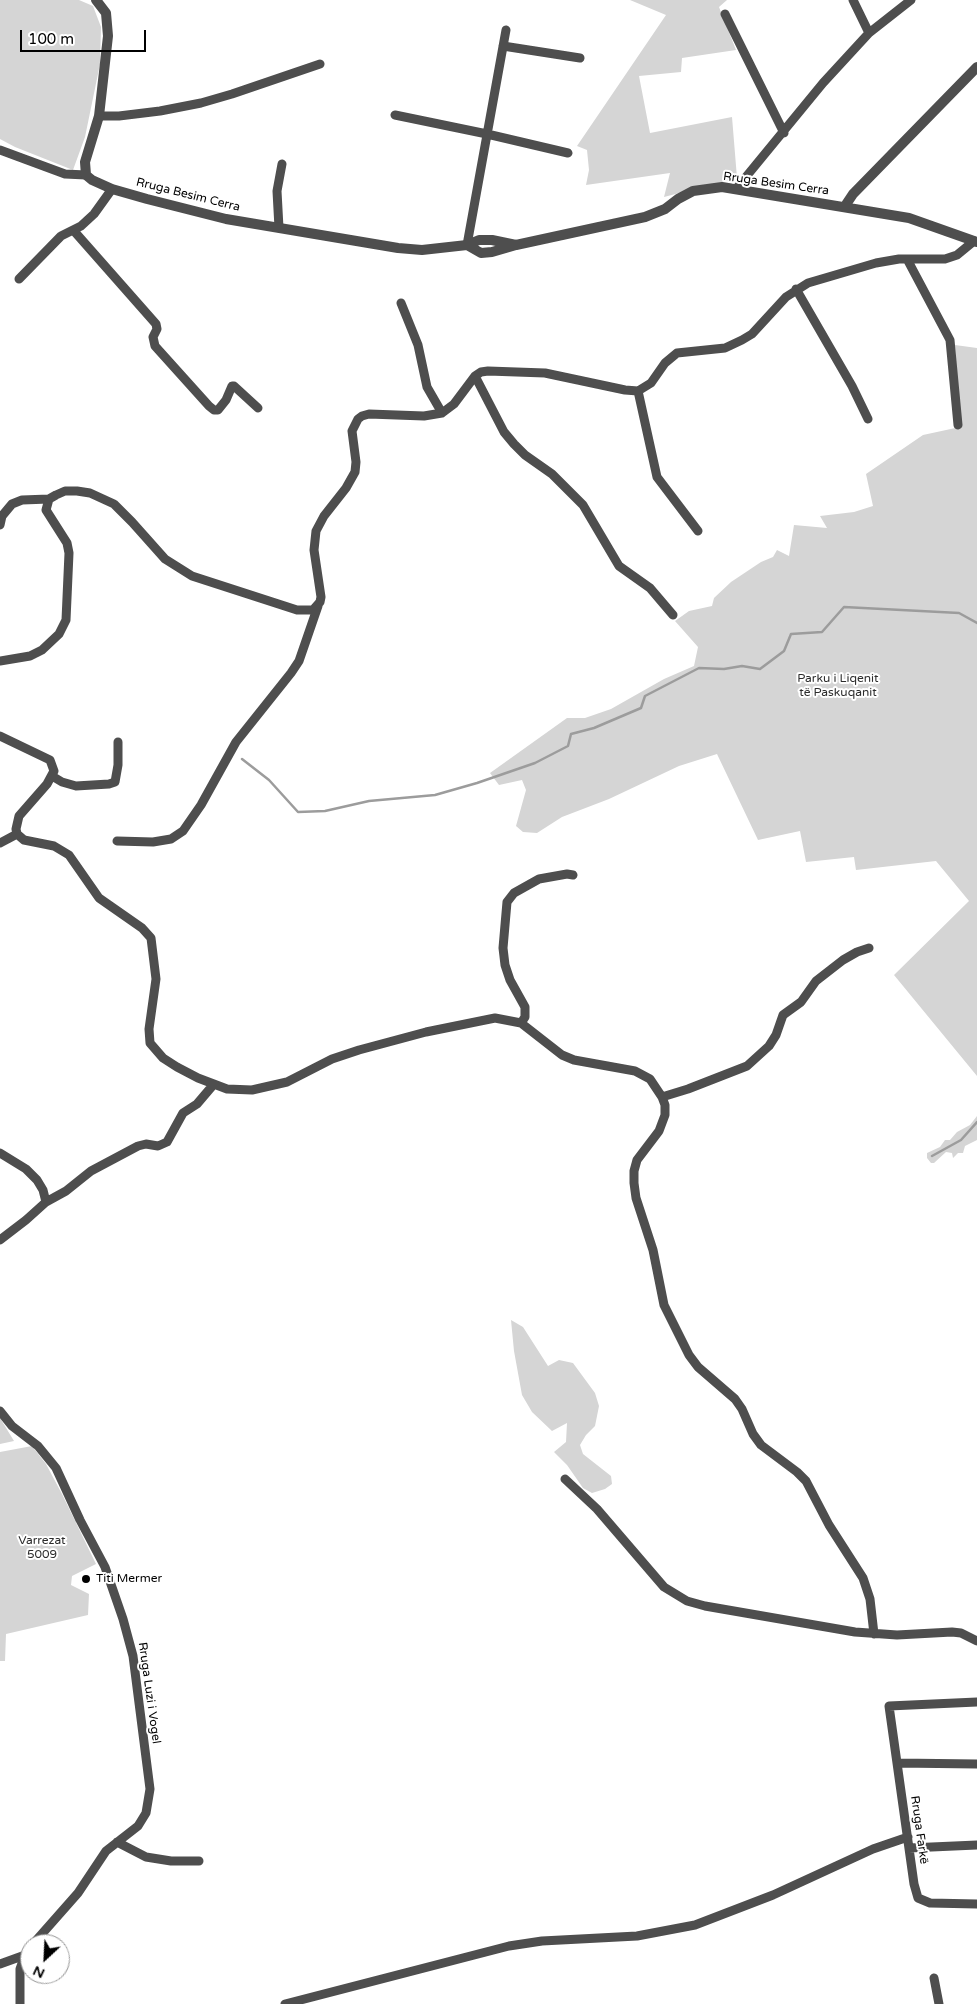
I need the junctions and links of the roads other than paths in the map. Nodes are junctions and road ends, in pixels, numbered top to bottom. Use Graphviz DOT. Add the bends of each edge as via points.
graph roads {
  1 [pos="96,0"];
  2 [pos="853,0"];
  3 [pos="911,0"];
  4 [pos="725,14"];
  5 [pos="506,30"];
  6 [pos="869,33"];
  7 [pos="503,46"];
  8 [pos="580,58"];
  9 [pos="320,64"];
  10 [pos="977,67"];
  11 [pos="395,115"];
  12 [pos="99,116"];
  13 [pos="784,133"];
  14 [pos="487,134"];
  15 [pos="0,150"];
  16 [pos="568,153"];
  17 [pos="282,164"];
  18 [pos="86,175"];
  19 [pos="112,189"];
  20 [pos="736,189"];
  21 [pos="845,206"];
  22 [pos="279,228"];
  23 [pos="74,232"];
  24 [pos="976,241"];
  25 [pos="467,245"];
  26 [pos="906,259"];
  27 [pos="19,278"];
  28 [pos="796,289"];
  29 [pos="401,303"];
  30 [pos="475,376"];
  31 [pos="638,391"];
  32 [pos="258,408"];
  33 [pos="442,413"];
  34 [pos="868,419"];
  35 [pos="958,426"];
  36 [pos="49,499"];
  37 [pos="0,525"];
  38 [pos="698,531"];
  39 [pos="318,606"];
  40 [pos="673,615"];
  41 [pos="0,661"];
  42 [pos="0,736"];
  43 [pos="118,742"];
  44 [pos="52,776"];
  45 [pos="17,834"];
  46 [pos="117,841"];
  47 [pos="0,843"];
  48 [pos="573,875"];
  49 [pos="869,948"];
  50 [pos="521,1023"];
  51 [pos="214,1084"];
  52 [pos="662,1097"];
  53 [pos="0,1153"];
  54 [pos="46,1202"];
  55 [pos="0,1240"];
  56 [pos="0,1412"];
  57 [pos="565,1479"];
  58 [pos="874,1634"];
  59 [pos="977,1641"];
  60 [pos="977,1702"];
  61 [pos="898,1764"];
  62 [pos="977,1764"];
  63 [pos="908,1837"];
  64 [pos="117,1842"];
  65 [pos="977,1844"];
  66 [pos="909,1848"];
  67 [pos="199,1861"];
  68 [pos="977,1904"];
  69 [pos="42,1934"];
  70 [pos="20,1954"];
  71 [pos="0,1964"];
  72 [pos="934,1978"];
  73 [pos="20,1984"];
  74 [pos="20,2004"];
  75 [pos="285,2004"];
  76 [pos="939,2004"];
  1 -- 12 [label="street" via="106,13 108,36"];
  2 -- 6 [label="street"];
  3 -- 6 [label="street"];
  4 -- 13 [label="street"];
  5 -- 7 [label="street"];
  6 -- 13 [label="street" via="823,83"];
  7 -- 8 [label="street"];
  7 -- 14 [label="street"];
  9 -- 12 [label="street" via="201,103 160,111"];
  10 -- 21 [label="street"];
  11 -- 14 [label="street"];
  12 -- 18 [label="street" via="85,162"];
  13 -- 20 [label="street"];
  14 -- 16 [label="street"];
  14 -- 25 [label="street"];
  15 -- 18 [label="street" via="65,174"];
  17 -- 22 [label="street" via="277,191"];
  18 -- 19 [label="street, Rruga Besim Cerra"];
  19 -- 22 [label="street, Rruga Besim Cerra" via="177,207"];
  19 -- 23 [label="street" via="94,214"];
  20 -- 21 [label="street, Rruga Besim Cerra"];
  20 -- 25 [label="street, Rruga Besim Cerra" via="722,187 693,192 645,218 516,245 479,240"];
  21 -- 24 [label="street, Rruga Besim Cerra" via="909,218"];
  22 -- 25 [label="street, Rruga Besim Cerra" via="410,250"];
  23 -- 27 [label="street" via="62,236"];
  23 -- 32 [label="street" via="156,324 155,346 209,406 218,410 234,386"];
  24 -- 26 [label="street" via="957,255 945,259"];
  26 -- 28 [label="street" via="850,270"];
  26 -- 35 [label="street" via="950,340"];
  28 -- 31 [label="street" via="752,334 725,348 677,353 665,363 651,383"];
  28 -- 34 [label="street"];
  29 -- 33 [label="street" via="418,344 428,387"];
  30 -- 31 [label="street" via="488,371 538,372"];
  30 -- 33 [label="street" via="454,404"];
  30 -- 40 [label="street" via="504,432 525,455 552,474 583,505 619,566 650,588"];
  31 -- 38 [label="street" via="657,476"];
  33 -- 39 [label="street" via="424,416 369,414 358,419 351,438 355,472 316,532 314,550 321,597"];
  36 -- 37 [label="street" via="22,500 12,504 2,516"];
  36 -- 39 [label="street" via="66,491 102,498 114,504 165,558 192,576 297,610 313,610"];
  36 -- 41 [label="street" via="46,510 69,553 66,620 59,634 42,650 30,656"];
  39 -- 46 [label="street" via="299,661 236,742 183,831 171,839 153,842"];
  42 -- 44 [label="street" via="50,760 54,771"];
  43 -- 44 [label="street" via="115,782 76,786"];
  44 -- 45 [label="street" via="19,816"];
  45 -- 47 [label="street"];
  45 -- 51 [label="street" via="29,842 62,850 77,865 99,898 151,938 156,979 150,1044 177,1067"];
  48 -- 50 [label="street" via="539,879 514,893 507,902 503,948 510,980 525,1007"];
  49 -- 52 [label="street" via="843,960 816,982 801,1002 783,1015 769,1046 747,1066"];
  50 -- 51 [label="street" via="496,1018 426,1032 332,1059 287,1082 271,1086 240,1090"];
  50 -- 52 [label="street" via="562,1055 574,1060 644,1074 657,1086"];
  51 -- 54 [label="street" via="203,1099 183,1114 167,1142 158,1146 138,1146 91,1171"];
  52 -- 58 [label="street" via="666,1105 663,1123 637,1160 634,1183 664,1305 689,1356 735,1399 761,1445 806,1481 863,1578 870,1599"];
  53 -- 54 [label="street" via="37,1180"];
  54 -- 55 [label="street"];
  56 -- 64 [label="street, Rruga Luzi i Vogel" via="38,1446 56,1468 105,1567 123,1619 132,1656 150,1789 146,1814 138,1826"];
  57 -- 58 [label="street" via="597,1509 654,1576 675,1595 705,1606"];
  58 -- 59 [label="street" via="952,1632"];
  60 -- 61 [label="street, Rruga Farkë" via="889,1706"];
  61 -- 62 [label="street"];
  61 -- 63 [label="street, Rruga Farkë"];
  63 -- 66 [label="street, Rruga Farkë"];
  63 -- 75 [label="street" via="696,1925 637,1936 509,1946"];
  64 -- 67 [label="street" via="146,1857"];
  64 -- 69 [label="street, Rruga Luzi i Vogel" via="106,1851 66,1909"];
  65 -- 66 [label="street"];
  66 -- 68 [label="street, Rruga Farkë" via="916,1892 921,1900 936,1904"];
  70 -- 71 [label="street"];
  72 -- 76 [label="street"];
  73 -- 74 [label="street"];
}
